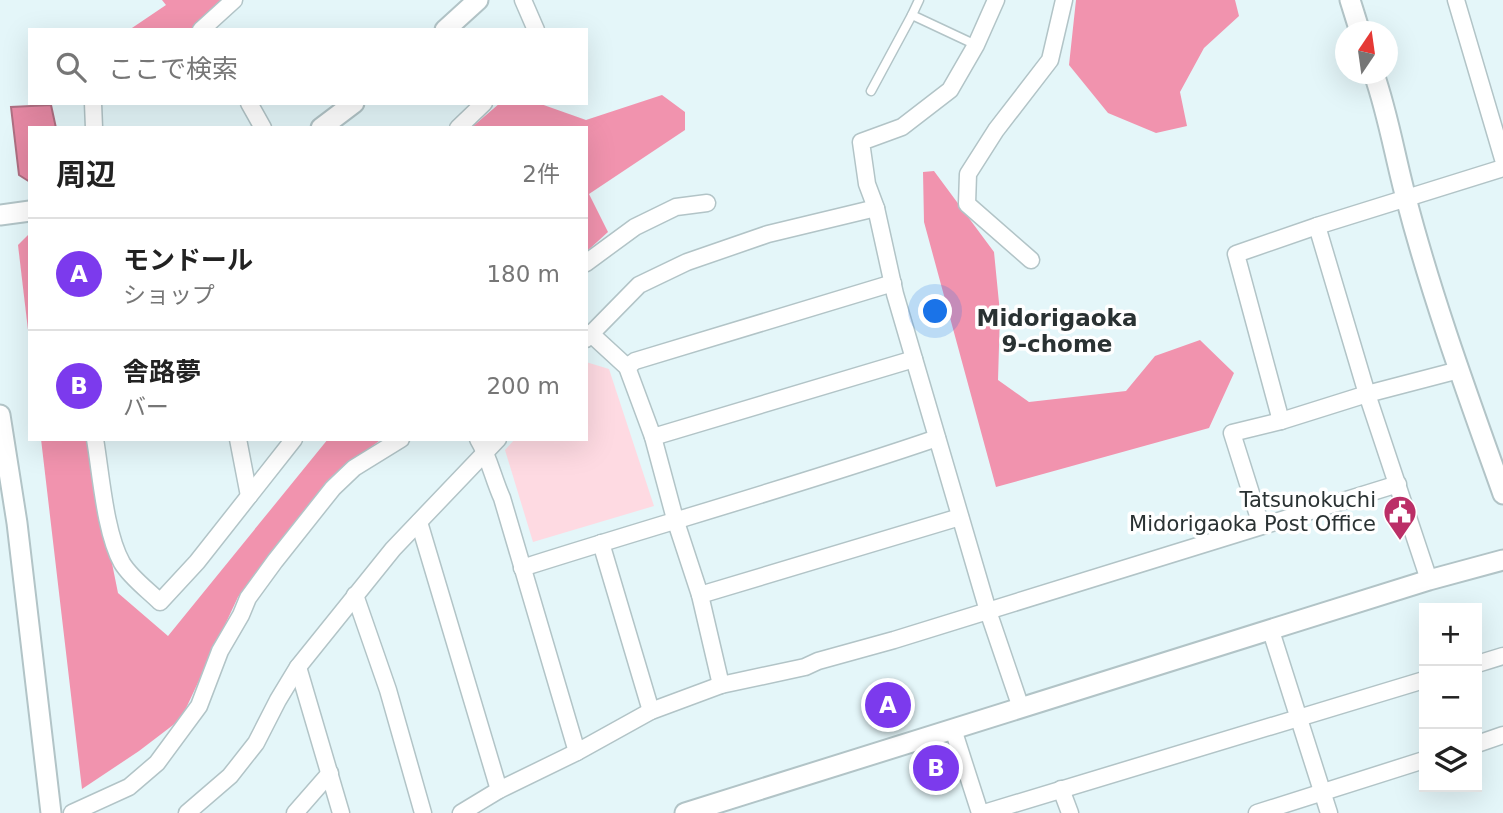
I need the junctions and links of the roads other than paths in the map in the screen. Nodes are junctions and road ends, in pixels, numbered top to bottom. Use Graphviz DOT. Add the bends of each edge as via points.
graph roads {
  1 [pos="234,0"];
  2 [pos="478,0"];
  3 [pos="523,0"];
  4 [pos="919,0"];
  5 [pos="996,0"];
  6 [pos="1064,0"];
  7 [pos="1350,0"];
  8 [pos="1456,0"];
  9 [pos="912,15"];
  10 [pos="1357,21"];
  11 [pos="205,28"];
  12 [pos="447,28"];
  13 [pos="535,28"];
  14 [pos="976,45"];
  15 [pos="1377,84"];
  16 [pos="871,91"];
  17 [pos="93,105"];
  18 [pos="250,105"];
  19 [pos="351,105"];
  20 [pos="482,105"];
  21 [pos="94,126"];
  22 [pos="261,126"];
  23 [pos="324,126"];
  24 [pos="460,126"];
  25 [pos="1503,159"];
  26 [pos="1503,168"];
  27 [pos="1406,199"];
  28 [pos="707,203"];
  29 [pos="876,208"];
  30 [pos="28,211"];
  31 [pos="0,215"];
  32 [pos="1317,226"];
  33 [pos="1031,260"];
  34 [pos="588,261"];
  35 [pos="893,283"];
  36 [pos="588,336"];
  37 [pos="914,359"];
  38 [pos="627,367"];
  39 [pos="1459,370"];
  40 [pos="1367,394"];
  41 [pos="0,415"];
  42 [pos="1281,422"];
  43 [pos="653,437"];
  44 [pos="937,438"];
  45 [pos="95,441"];
  46 [pos="239,441"];
  47 [pos="292,441"];
  48 [pos="398,441"];
  49 [pos="482,445"];
  50 [pos="1398,484"];
  51 [pos="1503,494"];
  52 [pos="249,496"];
  53 [pos="960,517"];
  54 [pos="675,519"];
  55 [pos="419,522"];
  56 [pos="1261,525"];
  57 [pos="601,543"];
  58 [pos="1503,560"];
  59 [pos="522,568"];
  60 [pos="1429,580"];
  61 [pos="355,595"];
  62 [pos="700,595"];
  63 [pos="988,611"];
  64 [pos="1271,631"];
  65 [pos="1503,656"];
  66 [pos="1482,662"];
  67 [pos="298,667"];
  68 [pos="1419,682"];
  69 [pos="721,685"];
  70 [pos="1021,708"];
  71 [pos="651,711"];
  72 [pos="1298,718"];
  73 [pos="953,729"];
  74 [pos="1503,735"];
  75 [pos="1482,742"];
  76 [pos="577,752"];
  77 [pos="1419,762"];
  78 [pos="330,773"];
  79 [pos="1061,789"];
  80 [pos="499,790"];
  81 [pos="1322,792"];
  82 [pos="51,813"];
  83 [pos="72,813"];
  84 [pos="187,813"];
  85 [pos="295,813"];
  86 [pos="341,813"];
  87 [pos="423,813"];
  88 [pos="461,813"];
  89 [pos="685,813"];
  90 [pos="982,813"];
  91 [pos="1070,813"];
  92 [pos="1257,813"];
  93 [pos="1329,813"];
  1 -- 11 [label="street"];
  2 -- 12 [label="street"];
  3 -- 13 [label="street"];
  4 -- 9 [label="lane"];
  5 -- 14 [label="street"];
  6 -- 33 [label="street" via="1050,60 968,174 967,204"];
  7 -- 10 [label="street"];
  8 -- 25 [label="street"];
  9 -- 14 [label="lane"];
  9 -- 16 [label="lane"];
  14 -- 29 [label="street" via="950,90 902,127 861,142"];
  15 -- 27 [label="street"];
  17 -- 21 [label="street"];
  18 -- 22 [label="street"];
  19 -- 23 [label="street"];
  20 -- 24 [label="street"];
  26 -- 27 [label="street"];
  27 -- 32 [label="street"];
  27 -- 39 [label="street"];
  28 -- 34 [label="street" via="676,207 643,223"];
  29 -- 35 [label="street"];
  29 -- 36 [label="street" via="768,234 687,262 639,285"];
  30 -- 31 [label="street"];
  32 -- 40 [label="street"];
  32 -- 42 [label="street" via="1236,254"];
  35 -- 37 [label="street"];
  35 -- 38 [label="street"];
  36 -- 38 [label="street"];
  37 -- 43 [label="street"];
  37 -- 44 [label="street"];
  38 -- 43 [label="street"];
  39 -- 40 [label="street"];
  39 -- 51 [label="street"];
  40 -- 42 [label="street"];
  40 -- 50 [label="street"];
  41 -- 82 [label="street"];
  42 -- 56 [label="street" via="1232,433"];
  43 -- 54 [label="street"];
  44 -- 53 [label="street"];
  44 -- 54 [label="street"];
  45 -- 52 [label="street" via="112,538 122,563 160,602"];
  46 -- 52 [label="street"];
  47 -- 52 [label="street"];
  48 -- 83 [label="street" via="354,468 333,488 248,598 220,650 199,706 156,763 129,787"];
  49 -- 55 [label="street"];
  49 -- 59 [label="street"];
  50 -- 56 [label="street"];
  50 -- 60 [label="street"];
  53 -- 62 [label="street"];
  53 -- 63 [label="street"];
  54 -- 57 [label="street"];
  54 -- 62 [label="street"];
  55 -- 61 [label="street"];
  55 -- 80 [label="street"];
  56 -- 63 [label="street"];
  57 -- 59 [label="street"];
  57 -- 71 [label="street"];
  58 -- 60 [label="street"];
  59 -- 76 [label="street"];
  60 -- 64 [label="street"];
  61 -- 67 [label="street"];
  61 -- 87 [label="street"];
  62 -- 69 [label="street"];
  63 -- 69 [label="street" via="805,667"];
  63 -- 70 [label="street"];
  64 -- 70 [label="street"];
  64 -- 72 [label="street"];
  65 -- 66 [label="street"];
  67 -- 78 [label="street"];
  67 -- 84 [label="street" via="256,743 230,776"];
  68 -- 72 [label="street"];
  69 -- 71 [label="street"];
  70 -- 73 [label="street"];
  71 -- 76 [label="street"];
  72 -- 79 [label="street"];
  72 -- 81 [label="street"];
  73 -- 89 [label="street"];
  73 -- 90 [label="street"];
  74 -- 75 [label="street"];
  76 -- 80 [label="street"];
  77 -- 81 [label="street"];
  78 -- 85 [label="street"];
  78 -- 86 [label="street"];
  79 -- 90 [label="street"];
  79 -- 91 [label="street"];
  80 -- 88 [label="street"];
  81 -- 92 [label="street"];
  81 -- 93 [label="street"];
}
